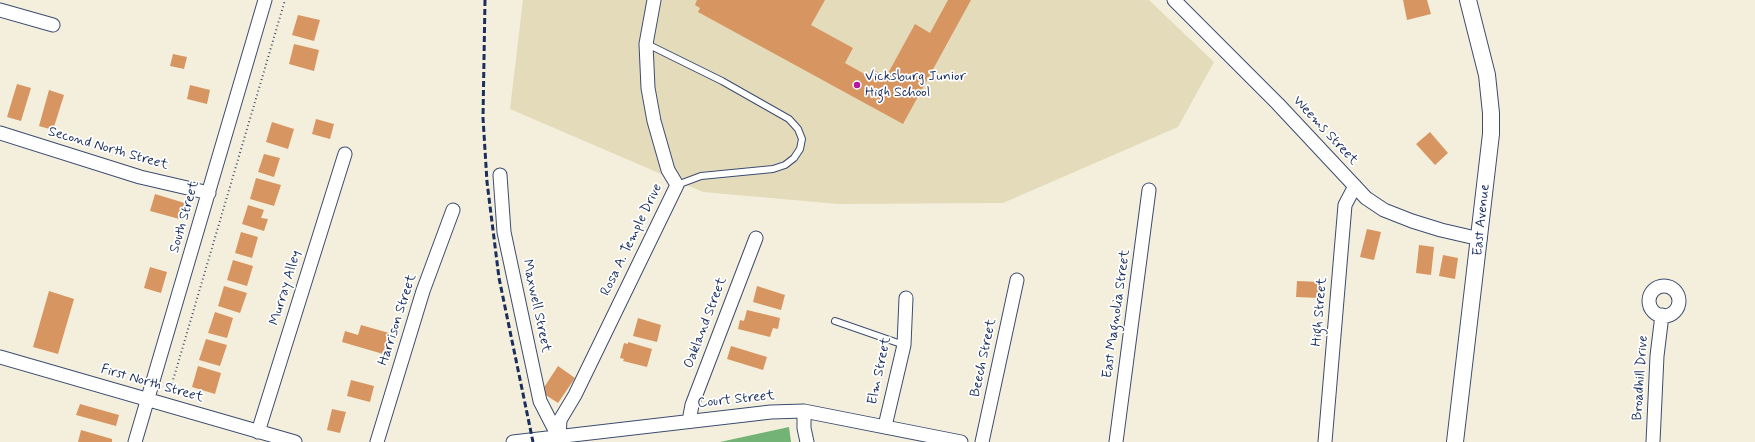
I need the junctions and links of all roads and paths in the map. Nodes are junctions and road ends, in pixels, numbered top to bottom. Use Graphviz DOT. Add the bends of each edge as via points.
graph roads {
  1 [pos="265,0"];
  2 [pos="284,0"];
  3 [pos="654,0"];
  4 [pos="1174,0"];
  5 [pos="1468,0"];
  6 [pos="0,10"];
  7 [pos="53,25"];
  8 [pos="646,44"];
  9 [pos="0,133"];
  10 [pos="345,154"];
  11 [pos="500,175"];
  12 [pos="677,185"];
  13 [pos="1355,186"];
  14 [pos="1149,190"];
  15 [pos="208,192"];
  16 [pos="453,210"];
  17 [pos="756,238"];
  18 [pos="1480,239"];
  19 [pos="1017,280"];
  20 [pos="906,298"];
  21 [pos="1662,315"];
  22 [pos="835,321"];
  23 [pos="904,345"];
  24 [pos="0,357"];
  25 [pos="171,387"];
  26 [pos="148,399"];
  27 [pos="804,411"];
  28 [pos="690,421"];
  29 [pos="885,426"];
  30 [pos="258,432"];
  31 [pos="558,438"];
  32 [pos="135,442"];
  33 [pos="295,442"];
  34 [pos="377,442"];
  35 [pos="513,442"];
  36 [pos="807,442"];
  37 [pos="957,442"];
  38 [pos="982,442"];
  39 [pos="1116,442"];
  40 [pos="1325,442"];
  41 [pos="1455,442"];
  42 [pos="1653,442"];
  1 -- 15 [label="street, South Street"];
  2 -- 25 [label="path"];
  3 -- 8 [label="street, Rosa A. Temple Drive"];
  4 -- 13 [label="street, Weems Street" via="1278,104"];
  5 -- 18 [label="street, East Avenue" via="1487,75 1491,113"];
  6 -- 7 [label="street"];
  8 -- 12 [label="street, Rosa A. Temple Drive" via="648,88 654,121 668,170"];
  8 -- 12 [label="lane" via="722,81 789,119 798,129 802,139 797,154 785,165 773,169 701,176"];
  9 -- 15 [label="street, Second North Street" via="140,177"];
  10 -- 30 [label="street, Murray Alley"];
  11 -- 31 [label="street, Maxwell Street" via="504,232 540,401"];
  12 -- 31 [label="street, Rosa A. Temple Drive" via="576,395 560,420"];
  13 -- 18 [label="street, Weems Street" via="1366,198 1384,210 1441,230"];
  13 -- 40 [label="street, High Street" via="1345,205"];
  14 -- 39 [label="street, East Magnolia Street"];
  15 -- 26 [label="street, South Street"];
  16 -- 34 [label="street, Harrison Street" via="423,291"];
  17 -- 28 [label="street, Oakland Street" via="692,405"];
  18 -- 41 [label="street, East Avenue"];
  19 -- 38 [label="street, Beech Street"];
  20 -- 23 [label="street, Elm Street"];
  21 -- 42 [label="street, Broadhill Drive" via="1657,356"];
  22 -- 23 [label="lane"];
  23 -- 29 [label="street, Elm Street"];
  24 -- 26 [label="street, First North Street"];
  26 -- 30 [label="street, First North Street"];
  26 -- 32 [label="street, South Street"];
  27 -- 28 [label="street, Court Street"];
  27 -- 29 [label="street, Court Street"];
  27 -- 36 [label="street"];
  28 -- 31 [label="street, Court Street"];
  29 -- 37 [label="street, Court Street"];
  30 -- 33 [label="street, First North Street"];
  31 -- 35 [label="street, Court Street"];
}
